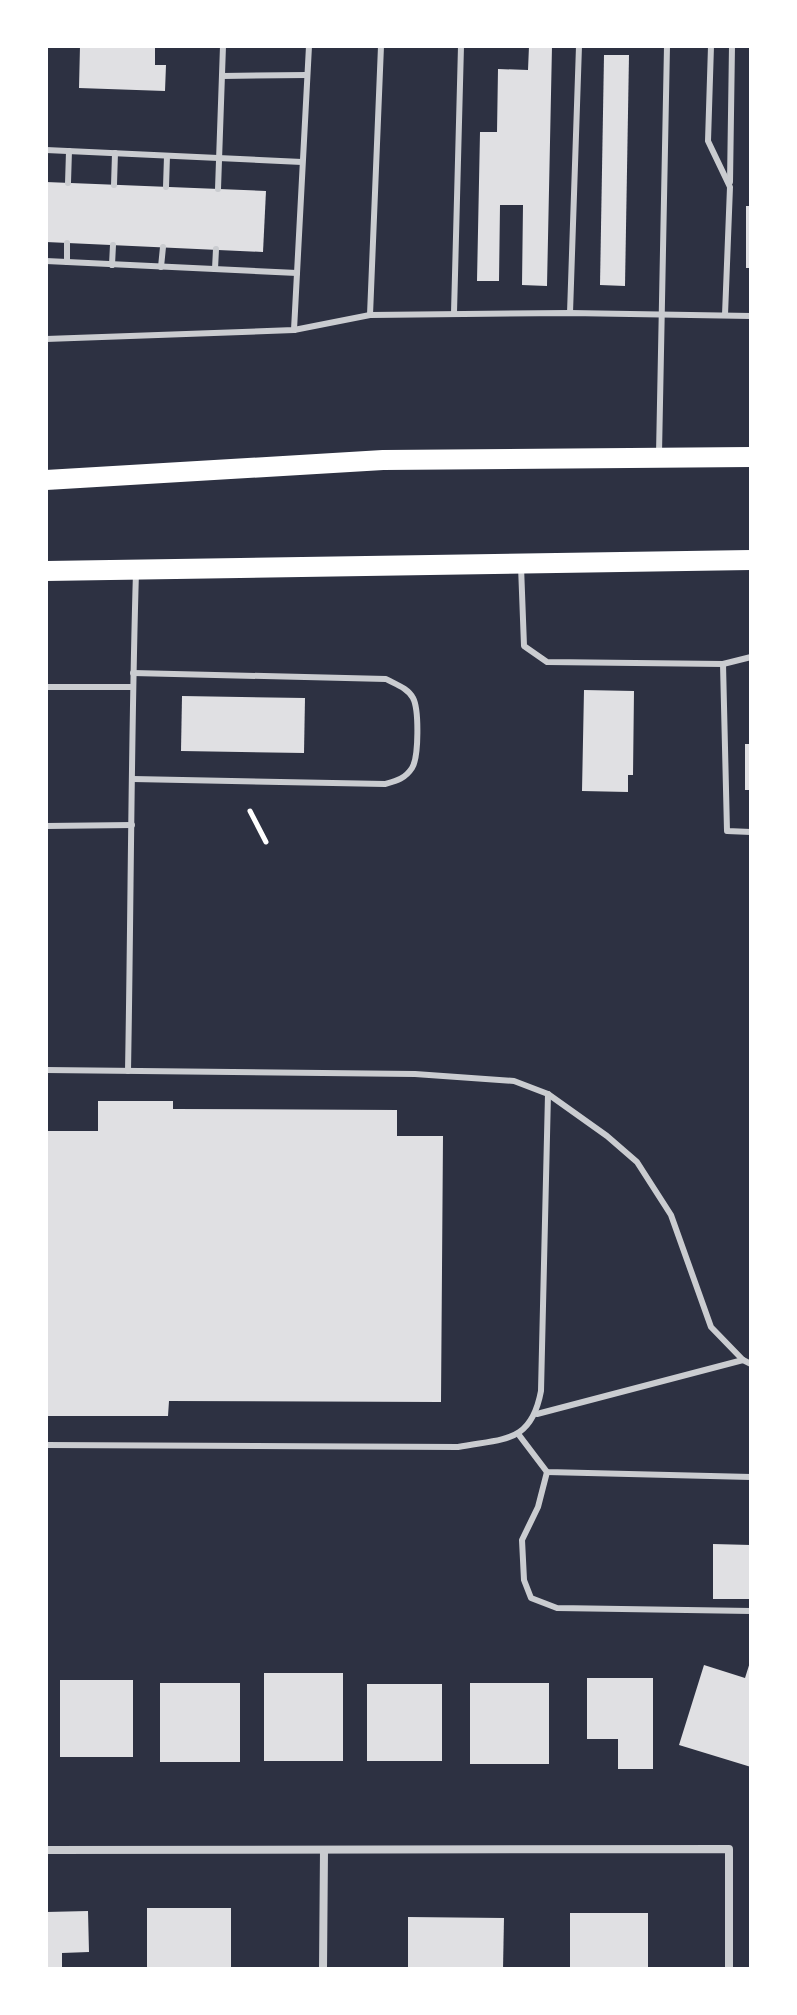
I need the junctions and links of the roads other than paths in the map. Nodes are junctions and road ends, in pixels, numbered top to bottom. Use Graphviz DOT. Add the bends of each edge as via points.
graph roads {
  1 [pos="223,46"];
  2 [pos="309,46"];
  3 [pos="381,46"];
  4 [pos="461,46"];
  5 [pos="579,46"];
  6 [pos="667,46"];
  7 [pos="711,46"];
  8 [pos="732,46"];
  9 [pos="307,75"];
  10 [pos="222,76"];
  11 [pos="46,150"];
  12 [pos="69,151"];
  13 [pos="115,153"];
  14 [pos="167,156"];
  15 [pos="219,158"];
  16 [pos="302,162"];
  17 [pos="68,183"];
  18 [pos="114,185"];
  19 [pos="166,187"];
  20 [pos="730,187"];
  21 [pos="218,189"];
  22 [pos="67,243"];
  23 [pos="113,245"];
  24 [pos="163,247"];
  25 [pos="216,249"];
  26 [pos="46,261"];
  27 [pos="67,262"];
  28 [pos="112,265"];
  29 [pos="161,267"];
  30 [pos="215,269"];
  31 [pos="297,273"];
  32 [pos="454,313"];
  33 [pos="570,313"];
  34 [pos="662,313"];
  35 [pos="370,315"];
  36 [pos="725,315"];
  37 [pos="751,316"];
  38 [pos="294,330"];
  39 [pos="46,339"];
  40 [pos="751,457"];
  41 [pos="659,458"];
  42 [pos="46,480"];
  43 [pos="751,560"];
  44 [pos="521,562"];
  45 [pos="136,568"];
  46 [pos="46,571"];
  47 [pos="751,657"];
  48 [pos="723,664"];
  49 [pos="133,673"];
  50 [pos="46,687"];
  51 [pos="132,687"];
  52 [pos="133,779"];
  53 [pos="132,825"];
  54 [pos="46,826"];
  55 [pos="751,832"];
  56 [pos="46,1070"];
  57 [pos="128,1071"];
  58 [pos="548,1094"];
  59 [pos="743,1360"];
  60 [pos="751,1364"];
  61 [pos="537,1414"];
  62 [pos="519,1435"];
  63 [pos="46,1445"];
  64 [pos="547,1472"];
  65 [pos="751,1477"];
  66 [pos="751,1611"];
  67 [pos="46,1850"];
  68 [pos="324,1850"];
  69 [pos="323,1969"];
  70 [pos="729,1969"];
  1 -- 10 [label="lane"];
  2 -- 9 [label="lane"];
  3 -- 35 [label="lane"];
  4 -- 32 [label="lane"];
  5 -- 33 [label="lane"];
  6 -- 34 [label="lane"];
  7 -- 20 [label="lane" via="708,141"];
  8 -- 20 [label="lane"];
  9 -- 10 [label="lane"];
  9 -- 16 [label="lane"];
  10 -- 15 [label="lane"];
  11 -- 12 [label="lane"];
  12 -- 13 [label="lane"];
  12 -- 17 [label="lane"];
  13 -- 14 [label="lane"];
  13 -- 18 [label="lane"];
  14 -- 15 [label="lane"];
  14 -- 19 [label="lane"];
  15 -- 16 [label="lane"];
  15 -- 21 [label="lane"];
  16 -- 31 [label="lane"];
  20 -- 36 [label="lane"];
  22 -- 27 [label="lane"];
  23 -- 28 [label="lane"];
  24 -- 29 [label="lane"];
  25 -- 30 [label="lane"];
  26 -- 27 [label="lane"];
  27 -- 28 [label="lane"];
  28 -- 29 [label="lane"];
  29 -- 30 [label="lane"];
  30 -- 31 [label="lane"];
  31 -- 38 [label="lane"];
  32 -- 33 [label="lane"];
  32 -- 35 [label="lane"];
  33 -- 34 [label="lane"];
  34 -- 36 [label="lane"];
  34 -- 41 [label="lane"];
  35 -- 38 [label="lane"];
  36 -- 37 [label="lane"];
  38 -- 39 [label="lane"];
  40 -- 41 [label="main road"];
  41 -- 42 [label="main road" via="383,460"];
  43 -- 44 [label="main road"];
  44 -- 45 [label="main road"];
  44 -- 48 [label="lane" via="524,646 547,662"];
  45 -- 46 [label="main road"];
  45 -- 49 [label="lane"];
  47 -- 48 [label="lane"];
  48 -- 55 [label="lane" via="727,831"];
  49 -- 51 [label="lane"];
  49 -- 52 [label="lane" via="386,679 413,697 417,714 415,761 402,779 385,784"];
  50 -- 51 [label="lane"];
  51 -- 52 [label="lane"];
  52 -- 53 [label="lane"];
  53 -- 54 [label="lane"];
  53 -- 57 [label="lane"];
  56 -- 57 [label="lane"];
  57 -- 58 [label="lane" via="415,1074 514,1081"];
  58 -- 59 [label="lane" via="637,1162 671,1215 711,1327"];
  58 -- 61 [label="lane"];
  59 -- 60 [label="lane"];
  59 -- 61 [label="lane"];
  61 -- 62 [label="lane"];
  62 -- 63 [label="lane" via="458,1447"];
  62 -- 64 [label="lane"];
  64 -- 65 [label="lane"];
  64 -- 66 [label="lane" via="522,1540 524,1580 531,1598 557,1608"];
  67 -- 68 [label="street"];
  68 -- 69 [label="street"];
  68 -- 70 [label="street" via="729,1849"];
}
